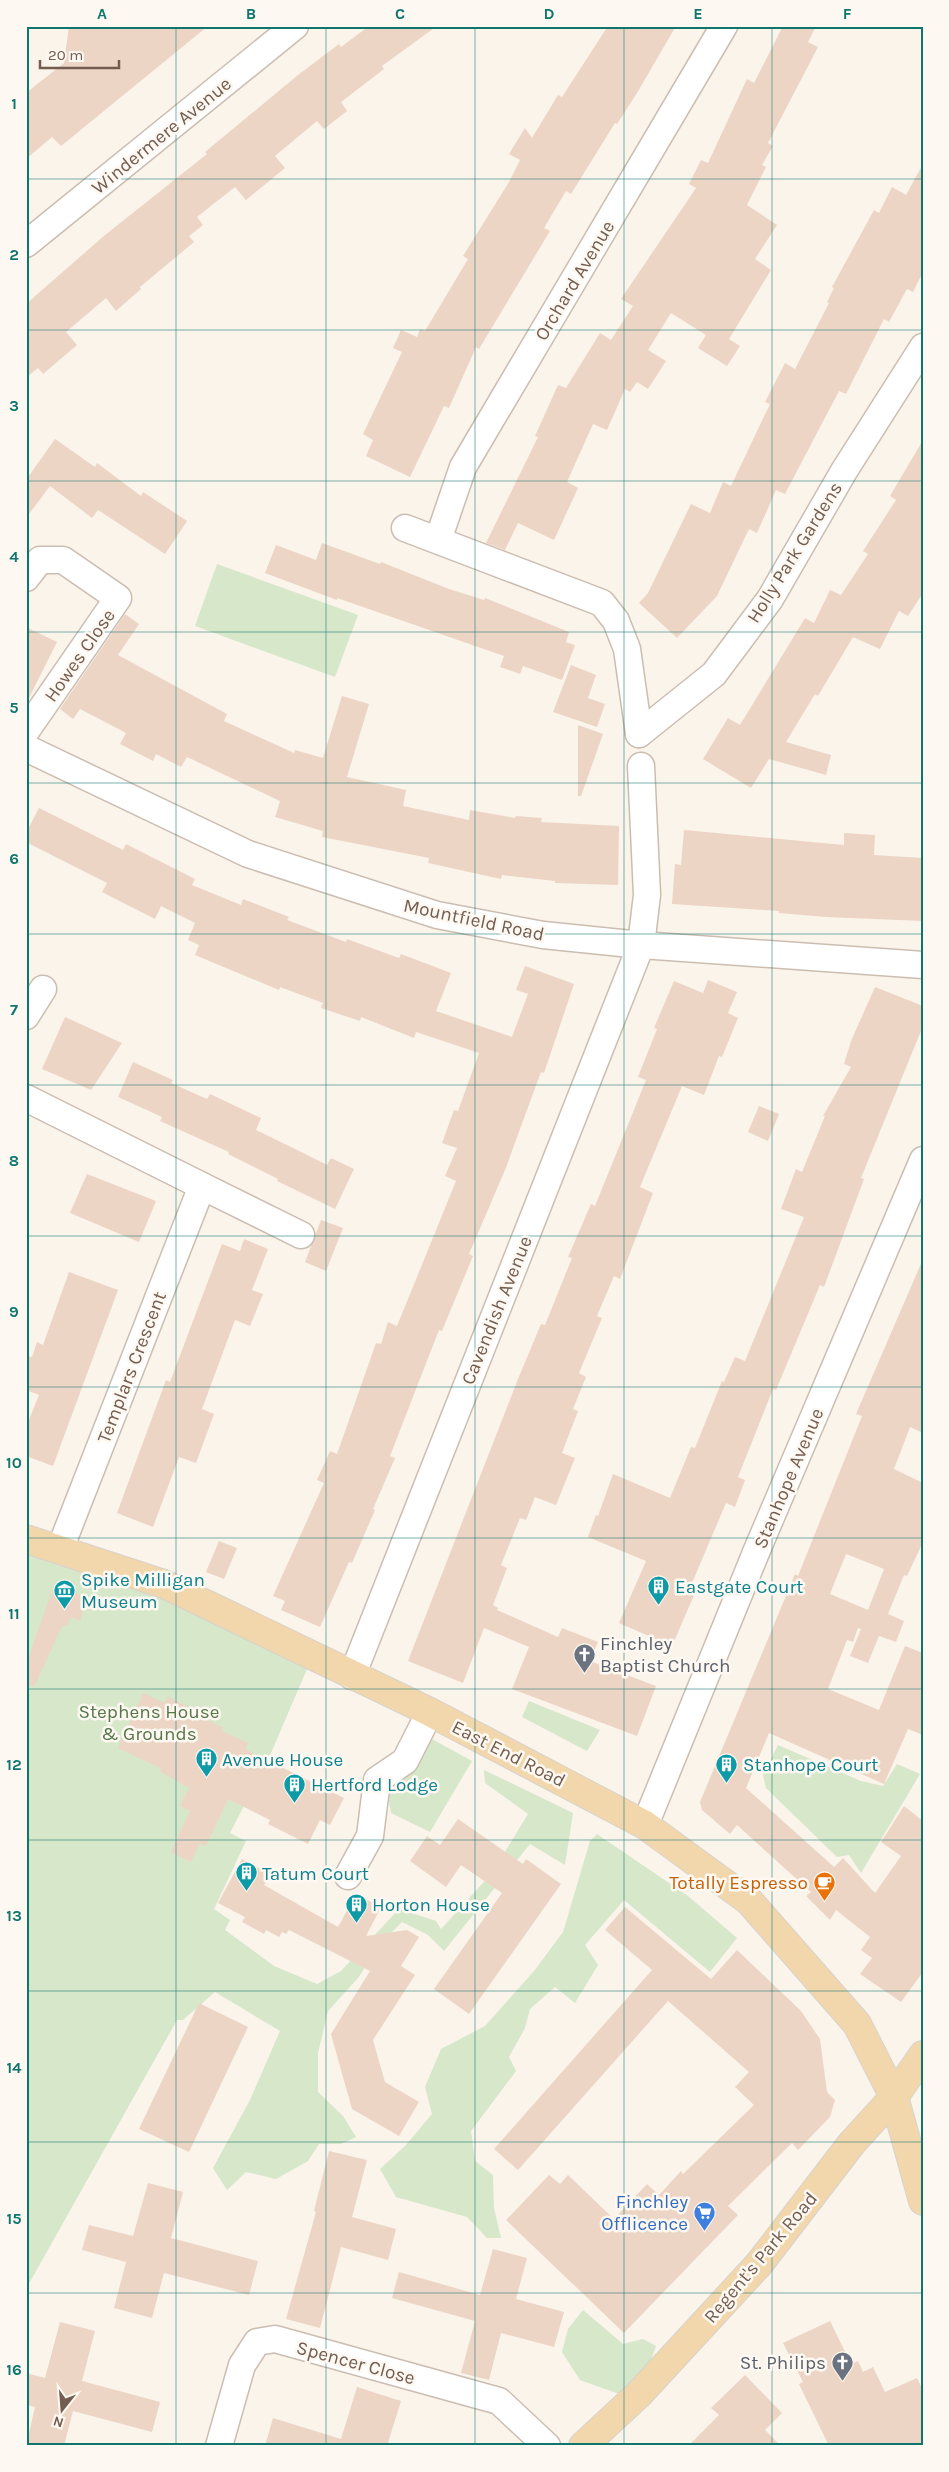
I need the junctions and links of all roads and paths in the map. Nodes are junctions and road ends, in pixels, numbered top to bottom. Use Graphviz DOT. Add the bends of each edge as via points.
graph roads {
  1 [pos="295,26"];
  2 [pos="724,26"];
  3 [pos="26,244"];
  4 [pos="923,347"];
  5 [pos="405,528"];
  6 [pos="438,540"];
  7 [pos="26,578"];
  8 [pos="26,731"];
  9 [pos="26,748"];
  10 [pos="641,766"];
  11 [pos="641,945"];
  12 [pos="923,965"];
  13 [pos="43,988"];
  14 [pos="26,1016"];
  15 [pos="26,1098"];
  16 [pos="923,1160"];
  17 [pos="202,1186"];
  18 [pos="302,1235"];
  19 [pos="26,1539"];
  20 [pos="60,1549"];
  21 [pos="352,1676"];
  22 [pos="430,1712"];
  23 [pos="645,1825"];
  24 [pos="348,1876"];
  25 [pos="923,2056"];
  26 [pos="894,2098"];
  27 [pos="923,2201"];
  28 [pos="219,2446"];
  29 [pos="547,2446"];
  30 [pos="582,2446"];
  1 -- 3 [label="street, Windermere Avenue"];
  2 -- 6 [label="street, Orchard Avenue" via="463,467"];
  4 -- 6 [label="street, Holly Park Gardens" via="764,606 714,674 639,734 627,649 616,621 602,603"];
  5 -- 6 [label="street"];
  7 -- 8 [label="street, Howes Close" via="40,560 63,560 118,598"];
  9 -- 11 [label="street, Mountfield Road" via="248,854 328,881 437,915 543,935"];
  10 -- 11 [label="street, Cavendish Avenue" via="647,895"];
  11 -- 12 [label="street, Mountfield Road"];
  11 -- 21 [label="street, Cavendish Avenue"];
  13 -- 14 [label="street"];
  15 -- 17 [label="street"];
  16 -- 23 [label="street, Stanhope Avenue" via="757,1550"];
  17 -- 18 [label="street"];
  17 -- 20 [label="street, Templars Crescent"];
  19 -- 20 [label="main road, East End Road"];
  20 -- 21 [label="main road, East End Road" via="164,1584"];
  21 -- 22 [label="main road, East End Road"];
  22 -- 23 [label="main road, East End Road"];
  22 -- 24 [label="street" via="405,1761 377,1780 370,1836"];
  23 -- 26 [label="main road, East End Road" via="749,1901 856,2024"];
  25 -- 26 [label="main road, Regent's Park Road"];
  26 -- 27 [label="main road, East End Road"];
  26 -- 30 [label="main road, Regent's Park Road" via="852,2143 759,2264 639,2394"];
  28 -- 29 [label="street, Spencer Close" via="242,2365 257,2342 275,2339 499,2401"];
}
